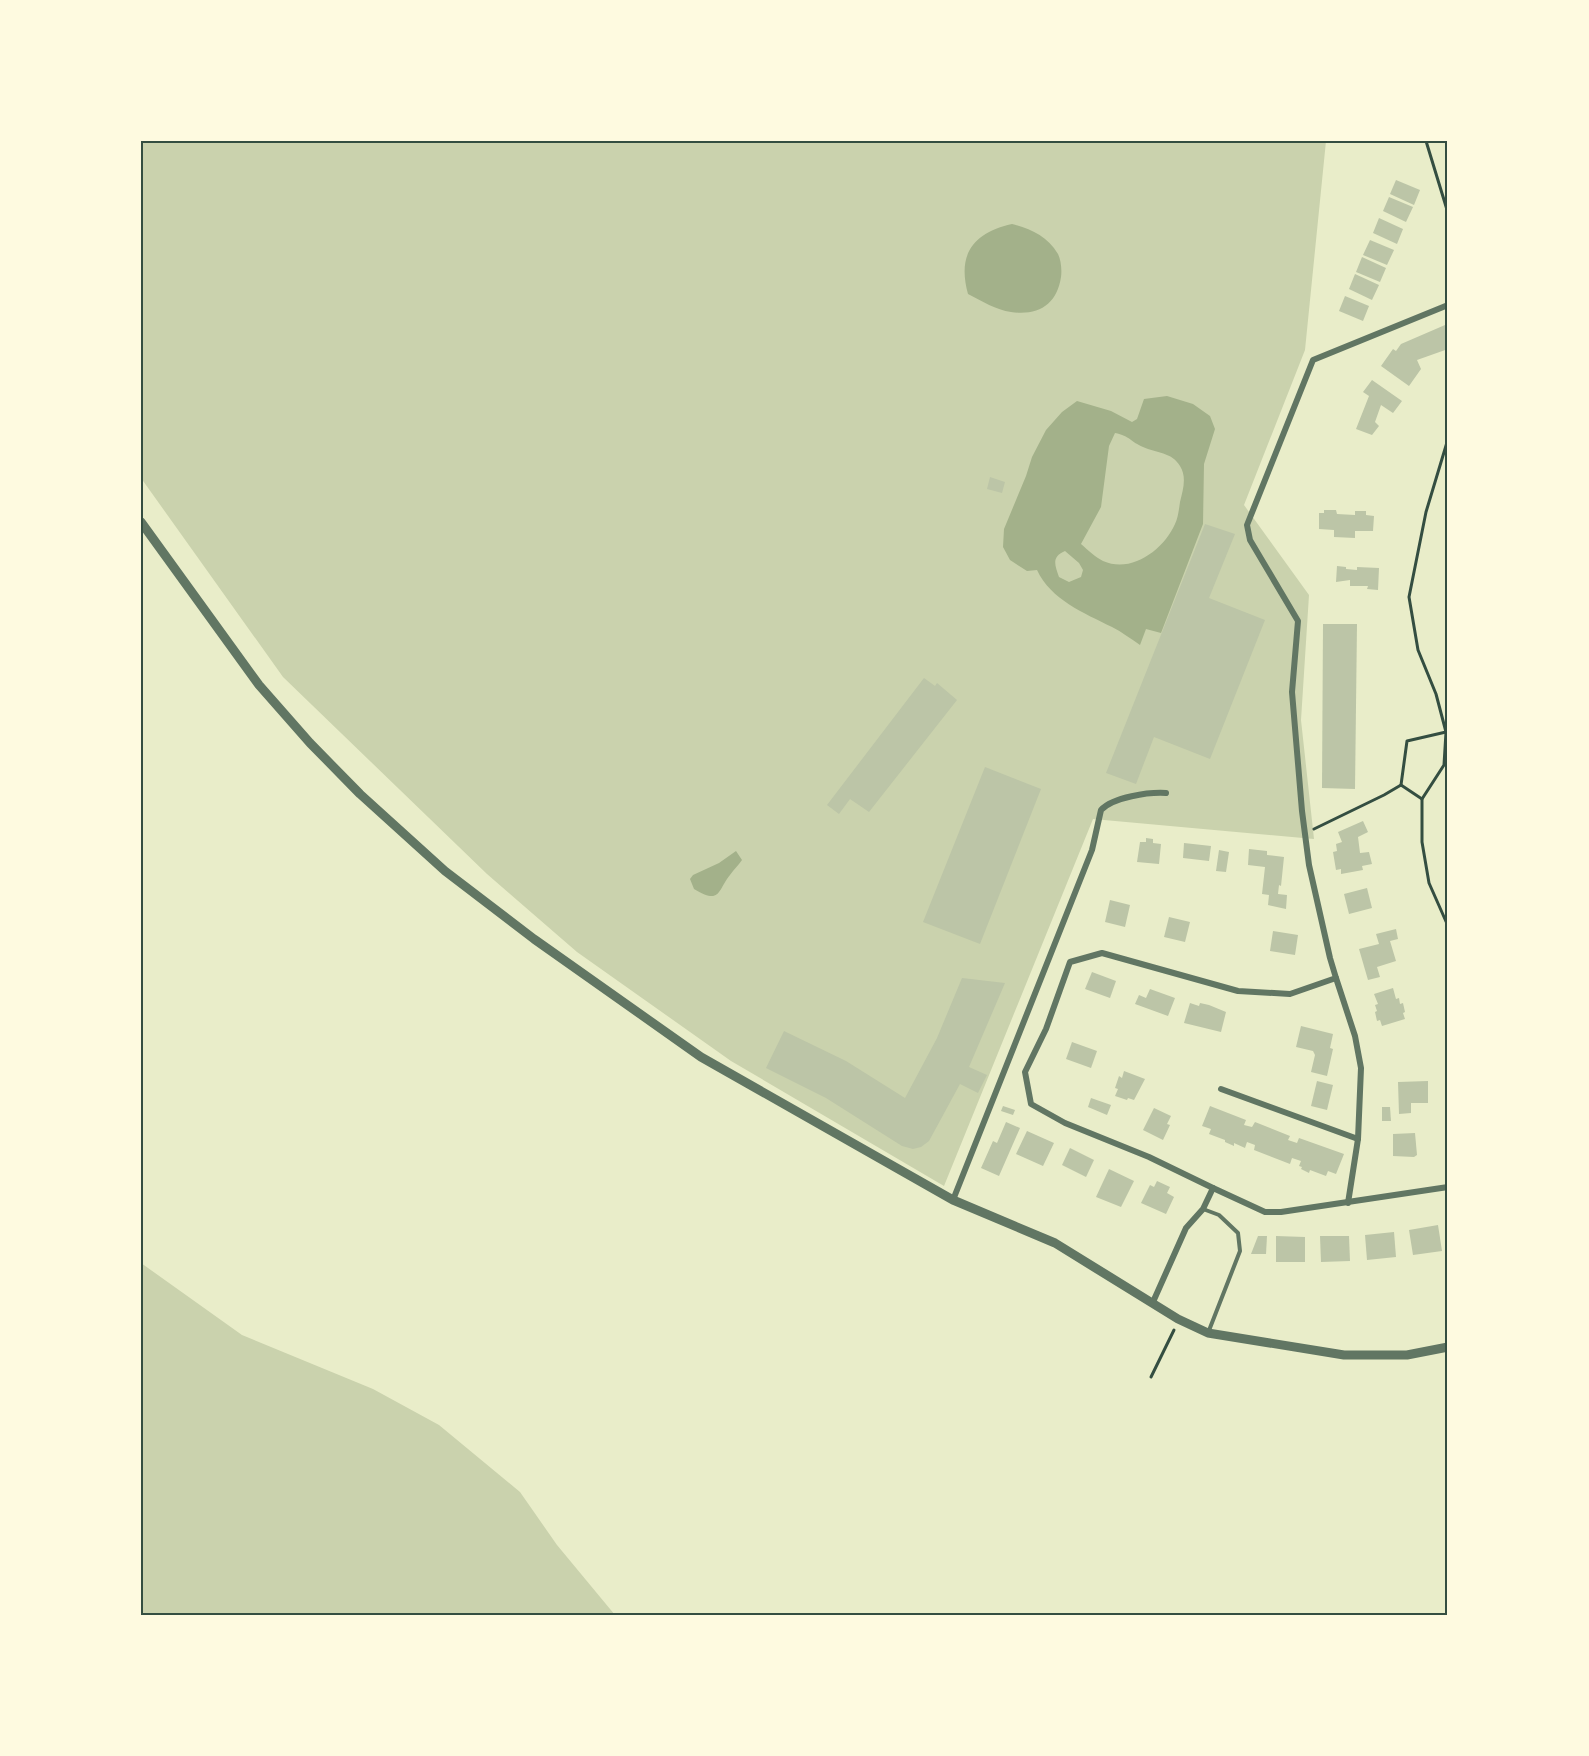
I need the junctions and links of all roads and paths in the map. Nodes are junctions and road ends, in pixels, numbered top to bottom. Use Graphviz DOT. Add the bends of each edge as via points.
graph roads {
  1 [pos="1426,141"];
  2 [pos="1448,213"];
  3 [pos="1448,305"];
  4 [pos="1448,439"];
  5 [pos="141,522"];
  6 [pos="1447,732"];
  7 [pos="1401,785"];
  8 [pos="1167,793"];
  9 [pos="1422,799"];
  10 [pos="1304,833"];
  11 [pos="1448,926"];
  12 [pos="1336,978"];
  13 [pos="1221,1089"];
  14 [pos="1358,1139"];
  15 [pos="1448,1187"];
  16 [pos="1213,1188"];
  17 [pos="952,1200"];
  18 [pos="1348,1203"];
  19 [pos="1203,1209"];
  20 [pos="1153,1302"];
  21 [pos="1178,1318"];
  22 [pos="1208,1333"];
  23 [pos="1448,1347"];
  24 [pos="1151,1377"];
  1 -- 2 [label="path"];
  3 -- 10 [label="street" via="1313,360 1247,525 1250,540 1298,621 1292,692"];
  4 -- 6 [label="path" via="1426,512 1409,597 1418,650"];
  5 -- 17 [label="street" via="259,685 310,744 446,871 534,939 701,1057"];
  6 -- 7 [label="path" via="1407,741"];
  6 -- 9 [label="path" via="1444,765"];
  7 -- 9 [label="path"];
  7 -- 10 [label="path"];
  8 -- 17 [label="street" via="1115,801 1101,810 1092,850"];
  9 -- 11 [label="path" via="1422,842 1429,883"];
  10 -- 12 [label="street"];
  12 -- 14 [label="street" via="1359,1049"];
  12 -- 16 [label="street" via="1290,994 1269,993 1238,991 1102,953 1070,962 1046,1029 1025,1072 1031,1104 1065,1123"];
  13 -- 14 [label="street"];
  14 -- 18 [label="street"];
  15 -- 18 [label="street"];
  16 -- 18 [label="street" via="1265,1212"];
  16 -- 19 [label="street"];
  17 -- 20 [label="street" via="1055,1243"];
  19 -- 20 [label="street" via="1186,1228"];
  19 -- 22 [label="lane" via="1219,1215 1238,1233 1240,1251"];
  20 -- 21 [label="street"];
  21 -- 22 [label="street"];
  21 -- 24 [label="path"];
  22 -- 23 [label="street" via="1344,1354 1407,1355"];
}
